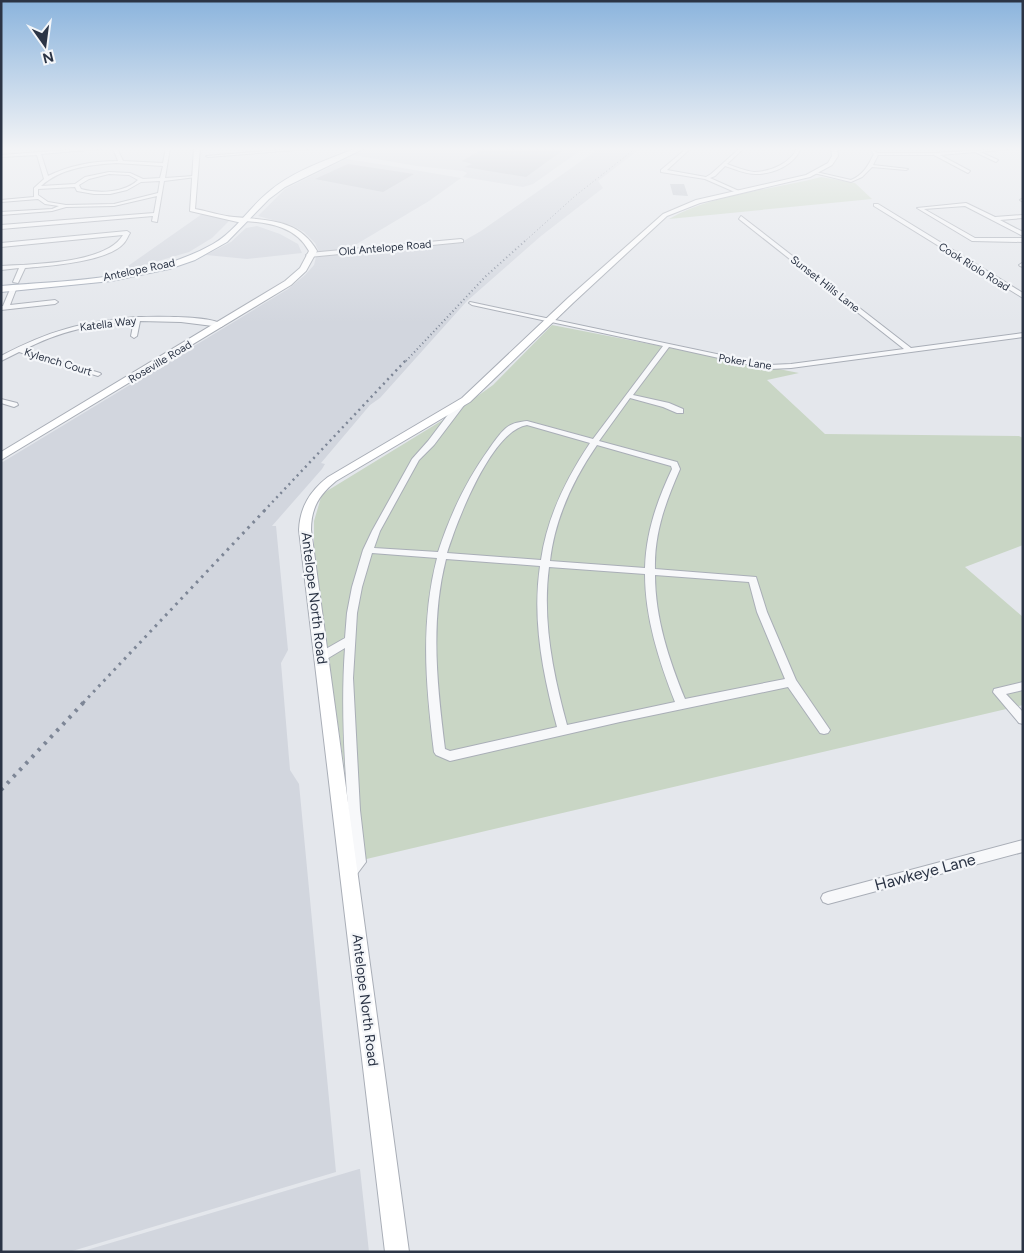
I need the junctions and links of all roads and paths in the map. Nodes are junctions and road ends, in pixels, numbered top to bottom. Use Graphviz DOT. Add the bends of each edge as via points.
graph roads {
  1 [pos="64,206"];
  2 [pos="75,206"];
  3 [pos="89,206"];
  4 [pos="157,206"];
  5 [pos="192,206"];
  6 [pos="247,206"];
  7 [pos="259,206"];
  8 [pos="685,206"];
  9 [pos="878,206"];
  10 [pos="937,206"];
  11 [pos="971,206"];
  12 [pos="40,211"];
  13 [pos="1,214"];
  14 [pos="155,214"];
  15 [pos="1023,216"];
  16 [pos="741,218"];
  17 [pos="234,219"];
  18 [pos="994,219"];
  19 [pos="245,220"];
  20 [pos="154,221"];
  21 [pos="35,225"];
  22 [pos="1,228"];
  23 [pos="1023,234"];
  24 [pos="1023,240"];
  25 [pos="461,241"];
  26 [pos="1,245"];
  27 [pos="309,255"];
  28 [pos="22,266"];
  29 [pos="1,268"];
  30 [pos="15,285"];
  31 [pos="1,286"];
  32 [pos="1023,296"];
  33 [pos="55,302"];
  34 [pos="472,303"];
  35 [pos="4,307"];
  36 [pos="137,320"];
  37 [pos="550,320"];
  38 [pos="221,325"];
  39 [pos="134,336"];
  40 [pos="1023,336"];
  41 [pos="667,346"];
  42 [pos="18,350"];
  43 [pos="909,350"];
  44 [pos="1,359"];
  45 [pos="98,374"];
  46 [pos="630,396"];
  47 [pos="1,400"];
  48 [pos="462,402"];
  49 [pos="14,405"];
  50 [pos="680,411"];
  51 [pos="594,442"];
  52 [pos="1,458"];
  53 [pos="368,550"];
  54 [pos="443,557"];
  55 [pos="544,564"];
  56 [pos="649,572"];
  57 [pos="350,640"];
  58 [pos="322,657"];
  59 [pos="791,682"];
  60 [pos="1023,686"];
  61 [pos="682,705"];
  62 [pos="1023,720"];
  63 [pos="563,729"];
  64 [pos="824,730"];
  65 [pos="1023,846"];
  66 [pos="349,874"];
  67 [pos="828,898"];
  68 [pos="397,1252"];
  1 -- 12 [label="street"];
  2 -- 3 [label="street"];
  4 -- 14 [label="street"];
  5 -- 17 [label="main road" via="192,210"];
  6 -- 17 [label="main road, Antelope Road"];
  7 -- 19 [label="main road, Antelope Road"];
  8 -- 37 [label="main road, Antelope North Road" via="664,215"];
  9 -- 32 [label="street, Cook Riolo Road"];
  10 -- 24 [label="street" via="919,208 974,240"];
  11 -- 18 [label="street"];
  12 -- 13 [label="street"];
  12 -- 21 [label="street"];
  14 -- 20 [label="street"];
  14 -- 21 [label="street"];
  15 -- 18 [label="street"];
  16 -- 43 [label="street, Sunset Hills Lane"];
  17 -- 19 [label="main road"];
  17 -- 30 [label="main road, Antelope Road" via="206,244 171,260 127,270"];
  18 -- 23 [label="street"];
  19 -- 27 [label="main road" via="290,236"];
  19 -- 30 [label="main road, Antelope Road" via="216,246 167,266 114,276"];
  21 -- 22 [label="street"];
  25 -- 27 [label="street, Old Antelope Road"];
  26 -- 28 [label="street" via="128,233 123,244 102,254"];
  27 -- 38 [label="main road, Roseville Road" via="303,269 288,283"];
  28 -- 29 [label="street"];
  28 -- 30 [label="street"];
  30 -- 31 [label="main road, Antelope Road"];
  30 -- 35 [label="street"];
  33 -- 35 [label="street"];
  34 -- 37 [label="street, Poker Lane"];
  36 -- 38 [label="street, Katella Way" via="182,318"];
  36 -- 39 [label="street"];
  36 -- 42 [label="street, Katella Way" via="70,329"];
  37 -- 41 [label="street, Poker Lane"];
  37 -- 48 [label="main road, Antelope North Road"];
  38 -- 52 [label="main road, Roseville Road"];
  40 -- 43 [label="street, Poker Lane"];
  41 -- 43 [label="street, Poker Lane" via="751,365 780,367"];
  41 -- 46 [label="street"];
  42 -- 44 [label="street, Katella Way"];
  42 -- 45 [label="street, Kylench Court"];
  46 -- 50 [label="street"];
  46 -- 51 [label="street"];
  47 -- 49 [label="street"];
  48 -- 53 [label="street" via="416,459"];
  48 -- 58 [label="main road, Antelope North Road" via="332,479 309,502 305,530"];
  51 -- 54 [label="street" via="527,423 516,424 508,430 482,464 460,506"];
  51 -- 55 [label="street" via="566,489"];
  51 -- 56 [label="street" via="674,464 676,469 663,492 652,527"];
  53 -- 54 [label="street"];
  53 -- 57 [label="street" via="352,613"];
  54 -- 55 [label="street"];
  54 -- 63 [label="street" via="431,615 433,688 440,752 450,756"];
  55 -- 56 [label="street"];
  55 -- 63 [label="street" via="544,641"];
  56 -- 59 [label="street" via="754,579 762,612"];
  56 -- 61 [label="street" via="660,646"];
  57 -- 58 [label="street"];
  57 -- 66 [label="street" via="354,810 360,862"];
  58 -- 66 [label="main road, Antelope North Road"];
  59 -- 61 [label="street"];
  59 -- 64 [label="street"];
  60 -- 62 [label="street" via="998,692"];
  61 -- 63 [label="street"];
  65 -- 67 [label="street, Hawkeye Lane"];
  66 -- 68 [label="main road, Antelope North Road"];
}
